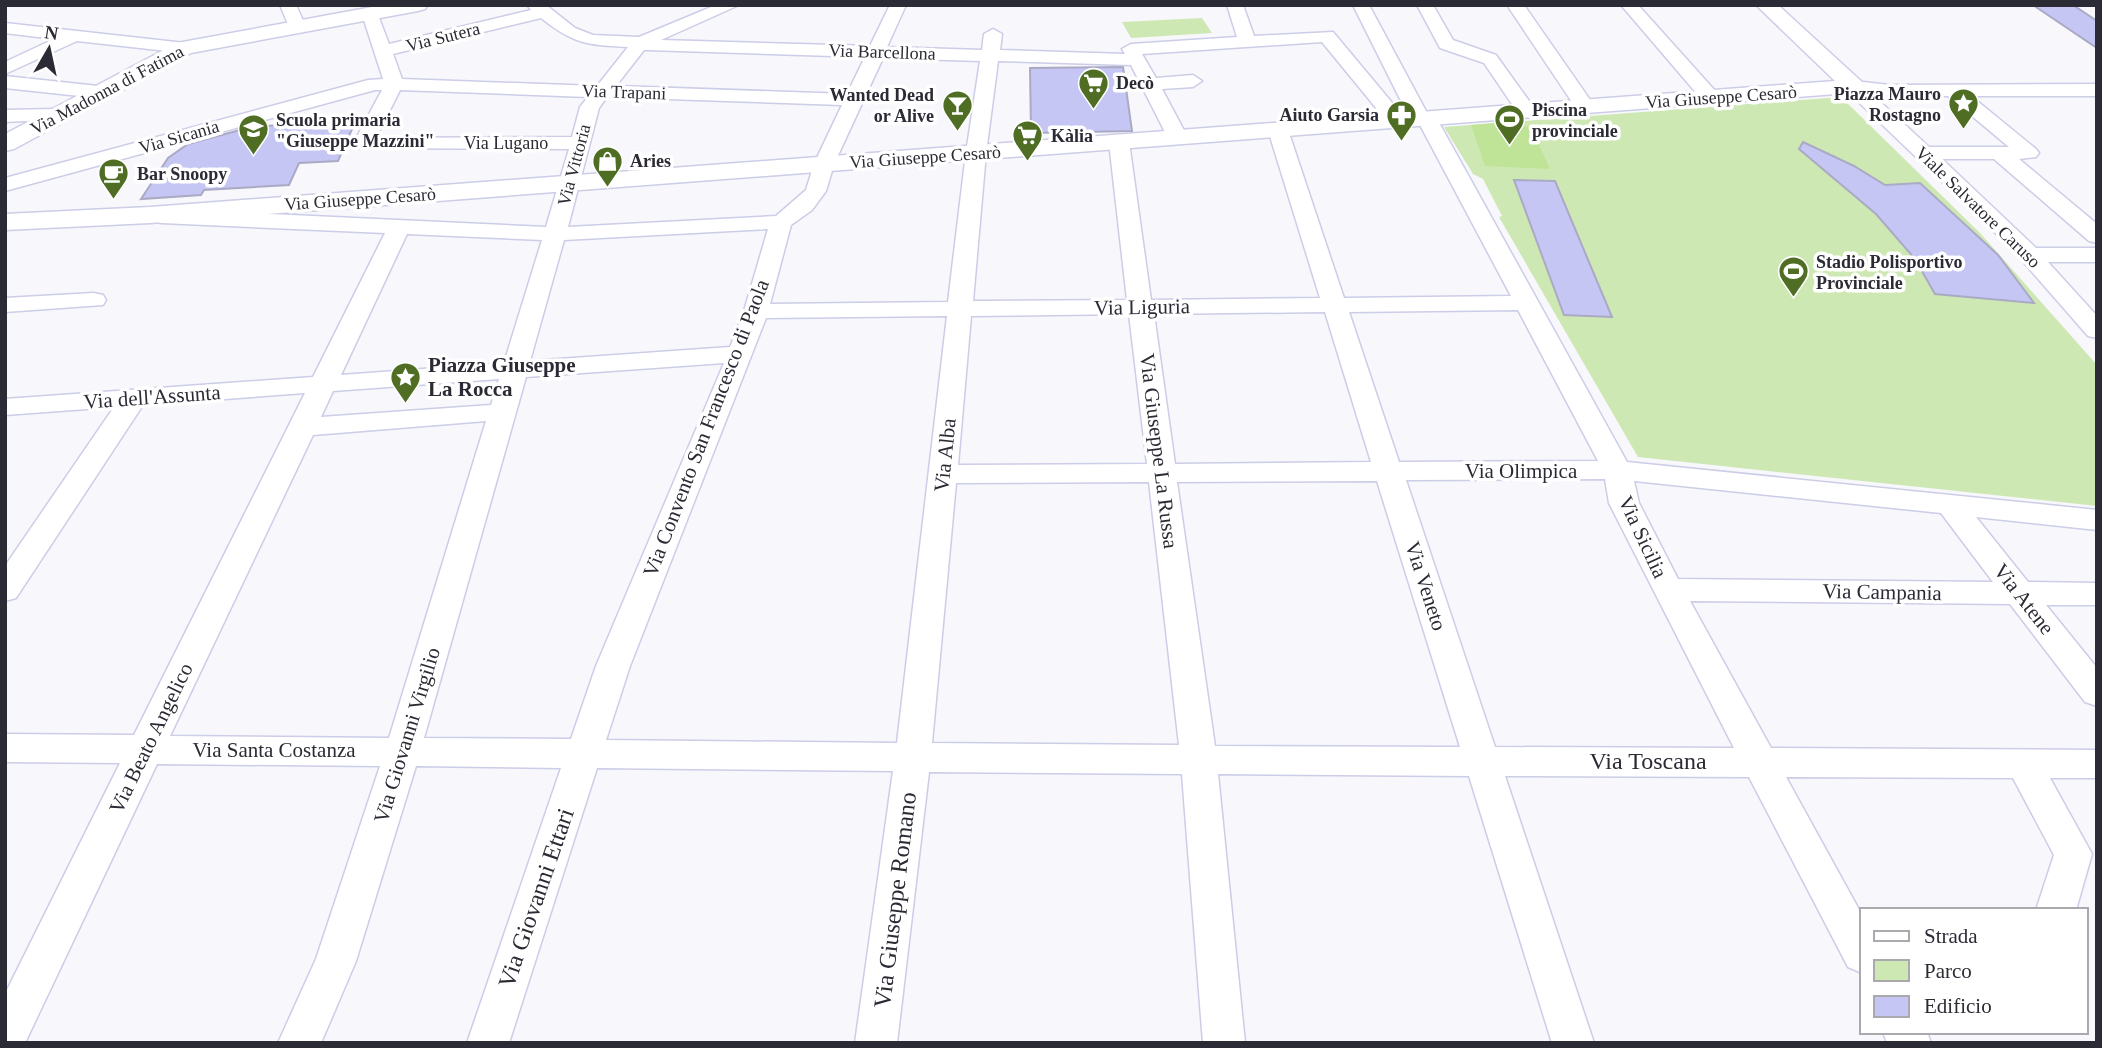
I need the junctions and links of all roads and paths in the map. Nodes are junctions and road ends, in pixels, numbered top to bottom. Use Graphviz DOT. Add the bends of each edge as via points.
graph roads {
  1 [pos="288,5"];
  2 [pos="418,5"];
  3 [pos="731,5"];
  4 [pos="898,5"];
  5 [pos="1235,5"];
  6 [pos="1361,5"];
  7 [pos="1425,5"];
  8 [pos="1515,5"];
  9 [pos="1629,5"];
  10 [pos="1766,5"];
  11 [pos="540,9"];
  12 [pos="370,14"];
  13 [pos="296,27"];
  14 [pos="5,28"];
  15 [pos="993,34"];
  16 [pos="74,36"];
  17 [pos="1246,39"];
  18 [pos="640,43"];
  19 [pos="185,48"];
  20 [pos="383,51"];
  21 [pos="877,52"];
  22 [pos="990,55"];
  23 [pos="1131,60"];
  24 [pos="5,69"];
  25 [pos="1193,81"];
  26 [pos="5,82"];
  27 [pos="1149,84"];
  28 [pos="394,85"];
  29 [pos="1854,87"];
  30 [pos="2097,90"];
  31 [pos="1953,91"];
  32 [pos="602,92"];
  33 [pos="98,93"];
  34 [pos="1711,98"];
  35 [pos="854,100"];
  36 [pos="1585,107"];
  37 [pos="1877,108"];
  38 [pos="1975,109"];
  39 [pos="1527,111"];
  40 [pos="57,115"];
  41 [pos="5,116"];
  42 [pos="1415,120"];
  43 [pos="1278,130"];
  44 [pos="1178,138"];
  45 [pos="1119,142"];
  46 [pos="580,143"];
  47 [pos="5,144"];
  48 [pos="976,153"];
  49 [pos="1924,153"];
  50 [pos="2006,159"];
  51 [pos="824,164"];
  52 [pos="570,183"];
  53 [pos="5,185"];
  54 [pos="150,215"];
  55 [pos="5,222"];
  56 [pos="781,222"];
  57 [pos="399,228"];
  58 [pos="555,234"];
  59 [pos="2097,236"];
  60 [pos="2029,255"];
  61 [pos="2097,255"];
  62 [pos="94,300"];
  63 [pos="1528,303"];
  64 [pos="5,305"];
  65 [pos="1335,305"];
  66 [pos="1141,307"];
  67 [pos="960,309"];
  68 [pos="756,311"];
  69 [pos="2097,331"];
  70 [pos="740,354"];
  71 [pos="521,367"];
  72 [pos="317,382"];
  73 [pos="134,398"];
  74 [pos="5,407"];
  75 [pos="501,418"];
  76 [pos="300,433"];
  77 [pos="1617,470"];
  78 [pos="1388,471"];
  79 [pos="1162,473"];
  80 [pos="943,474"];
  81 [pos="1951,506"];
  82 [pos="2097,520"];
  83 [pos="5,590"];
  84 [pos="1668,590"];
  85 [pos="2020,593"];
  86 [pos="2097,594"];
  87 [pos="2097,693"];
  88 [pos="5,748"];
  89 [pos="146,750"];
  90 [pos="403,751"];
  91 [pos="585,753"];
  92 [pos="913,757"];
  93 [pos="1199,760"];
  94 [pos="1482,760"];
  95 [pos="1758,762"];
  96 [pos="2024,764"];
  97 [pos="2097,764"];
  98 [pos="2057,908"];
  99 [pos="1860,950"];
  100 [pos="5,1039"];
  101 [pos="299,1043"];
  102 [pos="488,1043"];
  103 [pos="876,1043"];
  104 [pos="1224,1043"];
  105 [pos="1573,1043"];
  1 -- 13 [label="street"];
  2 -- 12 [label="street, Via Madonna di Fatima"];
  3 -- 18 [label="street"];
  4 -- 21 [label="street"];
  5 -- 17 [label="street"];
  6 -- 42 [label="street"];
  7 -- 39 [label="street" via="1446,44 1490,59"];
  8 -- 36 [label="street"];
  9 -- 34 [label="street"];
  10 -- 29 [label="street"];
  11 -- 18 [label="street, Via Barcellona" via="569,32 591,40"];
  11 -- 20 [label="street, Via Sutera"];
  12 -- 13 [label="street, Via Madonna di Fatima"];
  12 -- 20 [label="street"];
  13 -- 19 [label="street, Via Madonna di Fatima"];
  14 -- 16 [label="street"];
  15 -- 22 [label="street, Via Alba"];
  16 -- 19 [label="street"];
  16 -- 24 [label="street"];
  17 -- 23 [label="street" via="1131,49"];
  17 -- 42 [label="street" via="1327,36"];
  18 -- 21 [label="street, Via Barcellona"];
  18 -- 32 [label="street, Via Vittoria"];
  19 -- 33 [label="street, Via Madonna di Fatima"];
  20 -- 28 [label="street"];
  21 -- 22 [label="street, Via Barcellona"];
  21 -- 35 [label="street"];
  22 -- 23 [label="street, Via Barcellona"];
  22 -- 48 [label="street, Via Alba"];
  23 -- 27 [label="street"];
  25 -- 27 [label="street"];
  26 -- 33 [label="street"];
  27 -- 44 [label="street"];
  28 -- 32 [label="street, Via Trapani"];
  28 -- 46 [label="street, Via Lugano" via="363,144"];
  28 -- 53 [label="street, Via Sicania" via="375,83"];
  29 -- 31 [label="street, Via Giuseppe Cesarò"];
  29 -- 34 [label="street, Via Giuseppe Cesarò"];
  29 -- 37 [label="street, Viale Salvatore Caruso"];
  30 -- 31 [label="street, Via Giuseppe Cesarò"];
  31 -- 38 [label="street"];
  32 -- 35 [label="street, Via Trapani"];
  32 -- 46 [label="street, Via Vittoria" via="590,107"];
  33 -- 40 [label="street, Via Madonna di Fatima"];
  34 -- 36 [label="street, Via Giuseppe Cesarò"];
  35 -- 51 [label="street"];
  36 -- 39 [label="street, Via Giuseppe Cesarò"];
  37 -- 38 [label="street"];
  37 -- 49 [label="street, Viale Salvatore Caruso"];
  38 -- 50 [label="street" via="2029,153"];
  39 -- 42 [label="street, Via Giuseppe Cesarò"];
  40 -- 41 [label="street"];
  40 -- 47 [label="street, Via Madonna di Fatima"];
  42 -- 43 [label="street, Via Giuseppe Cesarò"];
  42 -- 63 [label="street, Via Sicilia"];
  43 -- 44 [label="street, Via Giuseppe Cesarò"];
  43 -- 65 [label="street, Via Veneto"];
  44 -- 45 [label="street, Via Giuseppe Cesarò"];
  45 -- 48 [label="street, Via Giuseppe Cesarò"];
  45 -- 66 [label="street, Via Giuseppe La Russa"];
  46 -- 52 [label="street, Via Vittoria"];
  48 -- 51 [label="street, Via Giuseppe Cesarò"];
  48 -- 67 [label="street, Via Alba"];
  49 -- 50 [label="street"];
  49 -- 60 [label="street, Viale Salvatore Caruso"];
  50 -- 59 [label="street"];
  51 -- 52 [label="street, Via Giuseppe Cesarò"];
  51 -- 56 [label="street" via="824,180 801,210"];
  52 -- 54 [label="street, Via Giuseppe Cesarò"];
  52 -- 58 [label="street, Via Vittoria"];
  54 -- 55 [label="street, Via Giuseppe Cesarò"];
  54 -- 57 [label="street"];
  56 -- 58 [label="street"];
  56 -- 68 [label="street, Via Convento San Francesco di Paola"];
  57 -- 58 [label="street"];
  57 -- 72 [label="street"];
  58 -- 71 [label="street"];
  60 -- 61 [label="street"];
  60 -- 69 [label="street, Viale Salvatore Caruso"];
  62 -- 64 [label="street"];
  63 -- 65 [label="street, Via Liguria"];
  63 -- 77 [label="street, Via Sicilia"];
  65 -- 66 [label="street, Via Liguria"];
  65 -- 78 [label="street, Via Veneto"];
  66 -- 67 [label="street, Via Liguria"];
  66 -- 79 [label="street, Via Giuseppe La Russa"];
  67 -- 68 [label="street, Via Liguria"];
  67 -- 80 [label="street, Via Alba"];
  68 -- 70 [label="street, Via Convento San Francesco di Paola"];
  70 -- 71 [label="street"];
  70 -- 91 [label="street, Via Convento San Francesco di Paola" via="613,666"];
  71 -- 72 [label="street, Via dell'Assunta"];
  71 -- 75 [label="street, Via Giovanni Virgilio"];
  72 -- 73 [label="street, Via dell'Assunta"];
  72 -- 76 [label="street, Via Beato Angelico"];
  73 -- 74 [label="street, Via dell'Assunta"];
  73 -- 83 [label="street"];
  75 -- 76 [label="street"];
  75 -- 90 [label="street, Via Giovanni Virgilio"];
  76 -- 89 [label="street, Via Beato Angelico"];
  77 -- 78 [label="street, Via Olimpica"];
  77 -- 81 [label="street, Via Olimpica"];
  77 -- 84 [label="street, Via Sicilia" via="1624,503"];
  78 -- 79 [label="street, Via Olimpica"];
  78 -- 94 [label="street, Via Veneto"];
  79 -- 80 [label="street, Via Olimpica"];
  79 -- 93 [label="street, Via Giuseppe La Russa"];
  80 -- 92 [label="street, Via Alba"];
  81 -- 82 [label="street, Via Olimpica"];
  81 -- 85 [label="street, Via Atene"];
  84 -- 85 [label="street, Via Campania"];
  84 -- 95 [label="street, Via Sicilia"];
  85 -- 86 [label="street, Via Campania"];
  85 -- 87 [label="street, Via Atene"];
  88 -- 89 [label="street, Via Santa Costanza"];
  89 -- 90 [label="street, Via Santa Costanza"];
  89 -- 100 [label="street, Via Beato Angelico"];
  90 -- 91 [label="street, Via Santa Costanza"];
  90 -- 101 [label="street, Via Giovanni Virgilio" via="336,961"];
  91 -- 92 [label="street, Via Santa Costanza"];
  91 -- 102 [label="street, Via Giovanni Ettari"];
  92 -- 93 [label="street, Via Toscana"];
  92 -- 103 [label="street, Via Giuseppe Romano"];
  93 -- 94 [label="street, Via Toscana"];
  93 -- 104 [label="street, Via Giuseppe La Russa"];
  94 -- 95 [label="street, Via Toscana"];
  94 -- 105 [label="street, Via Veneto"];
  95 -- 96 [label="street, Via Toscana"];
  95 -- 99 [label="street, Via Sicilia"];
  96 -- 97 [label="street, Via Toscana"];
  96 -- 98 [label="street" via="2073,854"];
}
